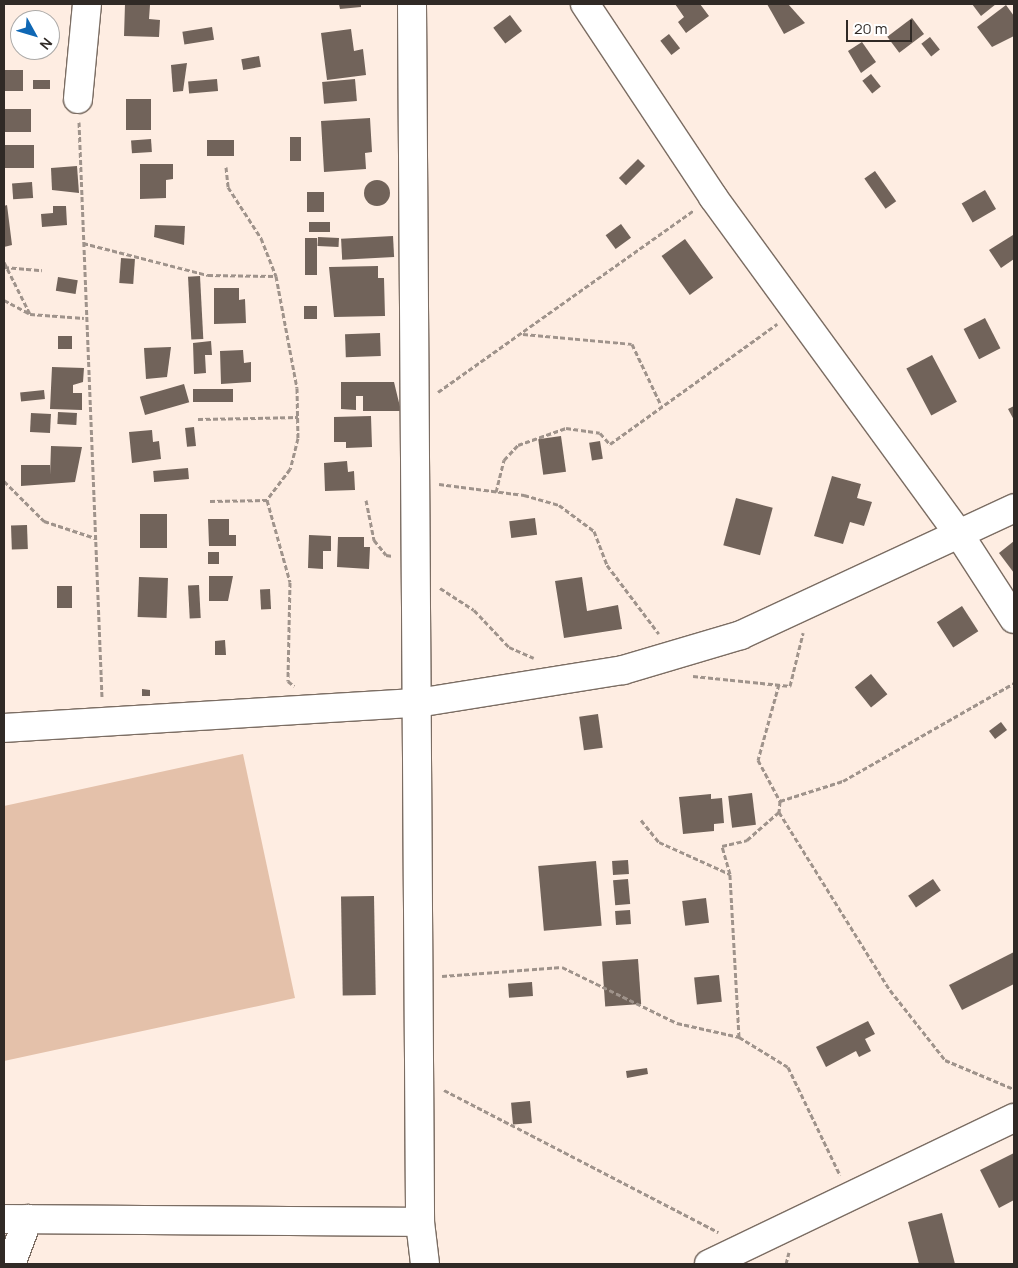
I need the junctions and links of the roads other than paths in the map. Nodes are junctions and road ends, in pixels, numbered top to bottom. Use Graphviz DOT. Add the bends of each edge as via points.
graph roads {
  1 [pos="87,4"];
  2 [pos="412,4"];
  3 [pos="586,4"];
  4 [pos="78,99"];
  5 [pos="1014,508"];
  6 [pos="959,534"];
  7 [pos="1014,618"];
  8 [pos="417,702"];
  9 [pos="4,728"];
  10 [pos="1014,1118"];
  11 [pos="16,1219"];
  12 [pos="420,1222"];
  13 [pos="12,1264"];
  14 [pos="425,1264"];
  15 [pos="709,1264"];
  1 -- 4 [label="street"];
  2 -- 8 [label="street"];
  3 -- 6 [label="street" via="713,197"];
  5 -- 6 [label="street"];
  6 -- 7 [label="street"];
  6 -- 8 [label="street" via="677,666"];
  8 -- 9 [label="street"];
  8 -- 12 [label="street"];
  10 -- 15 [label="street"];
  11 -- 12 [label="street"];
  11 -- 13 [label="street"];
  12 -- 14 [label="street"];
}
